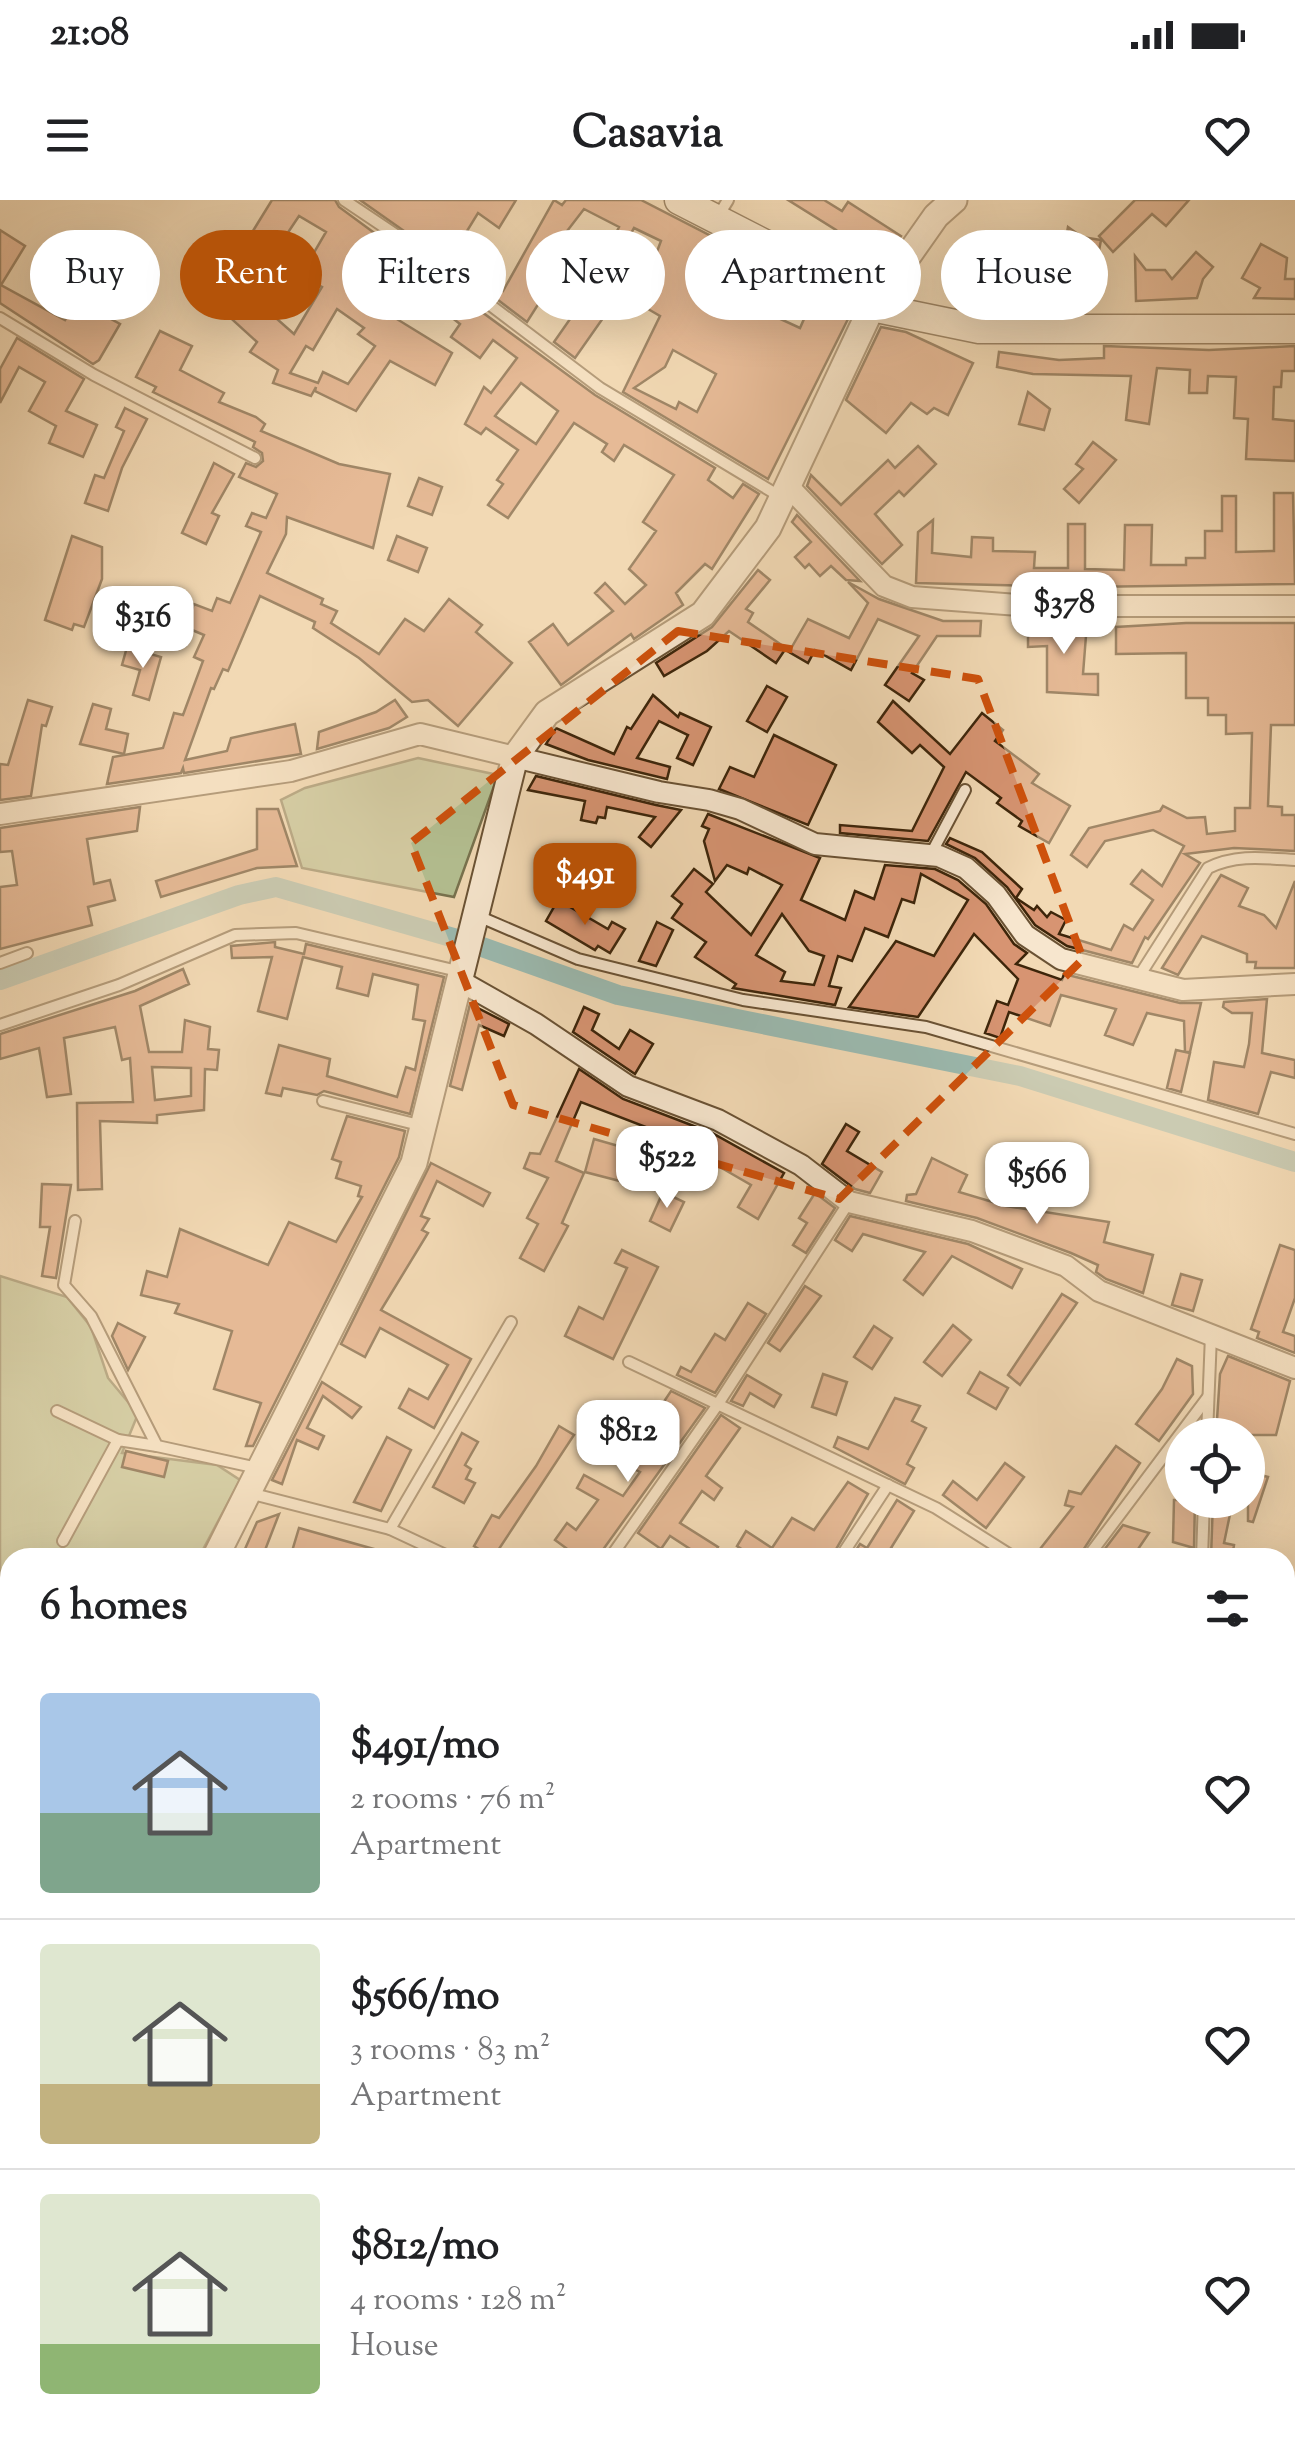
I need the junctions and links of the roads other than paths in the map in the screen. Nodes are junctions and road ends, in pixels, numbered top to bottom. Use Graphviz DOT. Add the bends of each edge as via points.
graph roads {
  1 [pos="344,200"];
  2 [pos="680,200"];
  3 [pos="954,200"];
  4 [pos="722,210"];
  5 [pos="754,230"];
  6 [pos="921,237"];
  7 [pos="921,317"];
  8 [pos="0,318"];
  9 [pos="866,320"];
  10 [pos="1295,329"];
  11 [pos="255,458"];
  12 [pos="784,492"];
  13 [pos="1295,606"];
  14 [pos="514,757"];
  15 [pos="964,790"];
  16 [pos="0,814"];
  17 [pos="930,855"];
  18 [pos="1295,860"];
  19 [pos="475,914"];
  20 [pos="26,953"];
  21 [pos="0,963"];
  22 [pos="461,976"];
  23 [pos="1138,978"];
  24 [pos="1295,984"];
  25 [pos="0,1025"];
  26 [pos="323,1101"];
  27 [pos="424,1127"];
  28 [pos="1295,1134"];
  29 [pos="849,1202"];
  30 [pos="75,1222"];
  31 [pos="511,1322"];
  32 [pos="1211,1334"];
  33 [pos="629,1362"];
  34 [pos="1295,1368"];
  35 [pos="1208,1397"];
  36 [pos="716,1408"];
  37 [pos="57,1410"];
  38 [pos="1207,1418"];
  39 [pos="118,1440"];
  40 [pos="157,1446"];
  41 [pos="259,1468"];
  42 [pos="888,1486"];
  43 [pos="247,1492"];
  44 [pos="1203,1518"];
  45 [pos="390,1529"];
  46 [pos="63,1541"];
  47 [pos="221,1548"];
  48 [pos="431,1548"];
  49 [pos="617,1548"];
  50 [pos="847,1548"];
  51 [pos="999,1548"];
  52 [pos="1095,1548"];
  53 [pos="1202,1548"];
  1 -- 12 [label="lane" via="600,388"];
  2 -- 4 [label="main road"];
  3 -- 6 [label="street"];
  4 -- 5 [label="main road"];
  7 -- 10 [label="main road" via="979,328"];
  8 -- 11 [label="lane"];
  9 -- 12 [label="street"];
  12 -- 13 [label="street" via="884,586 912,597 1030,606"];
  12 -- 14 [label="street" via="768,528 703,614 547,713"];
  14 -- 16 [label="street" via="420,734 291,772"];
  14 -- 17 [label="street" via="740,809 815,844"];
  14 -- 19 [label="street"];
  15 -- 17 [label="lane"];
  17 -- 23 [label="street" via="966,868 1025,935 1061,959"];
  18 -- 23 [label="lane" via="1247,857 1208,868"];
  19 -- 22 [label="street"];
  19 -- 28 [label="lane" via="578,959 743,1000 926,1027"];
  20 -- 21 [label="lane"];
  22 -- 25 [label="lane" via="296,934 235,935 119,986"];
  22 -- 27 [label="street"];
  22 -- 29 [label="street" via="628,1086 718,1120 801,1165"];
  23 -- 24 [label="street" via="1183,990"];
  26 -- 27 [label="lane"];
  27 -- 41 [label="street" via="414,1163"];
  29 -- 32 [label="street" via="972,1231 1066,1266 1098,1291"];
  29 -- 36 [label="lane"];
  30 -- 40 [label="lane" via="64,1285 91,1316"];
  31 -- 45 [label="lane"];
  32 -- 34 [label="street"];
  32 -- 35 [label="lane"];
  33 -- 36 [label="lane"];
  35 -- 38 [label="lane"];
  35 -- 52 [label="lane"];
  36 -- 42 [label="lane"];
  36 -- 49 [label="lane"];
  37 -- 39 [label="lane"];
  39 -- 40 [label="lane"];
  39 -- 46 [label="lane"];
  40 -- 41 [label="lane"];
  41 -- 43 [label="street"];
  42 -- 50 [label="lane"];
  42 -- 51 [label="lane"];
  43 -- 45 [label="lane"];
  43 -- 47 [label="street"];
  44 -- 53 [label="lane"];
  45 -- 48 [label="lane"];
}
